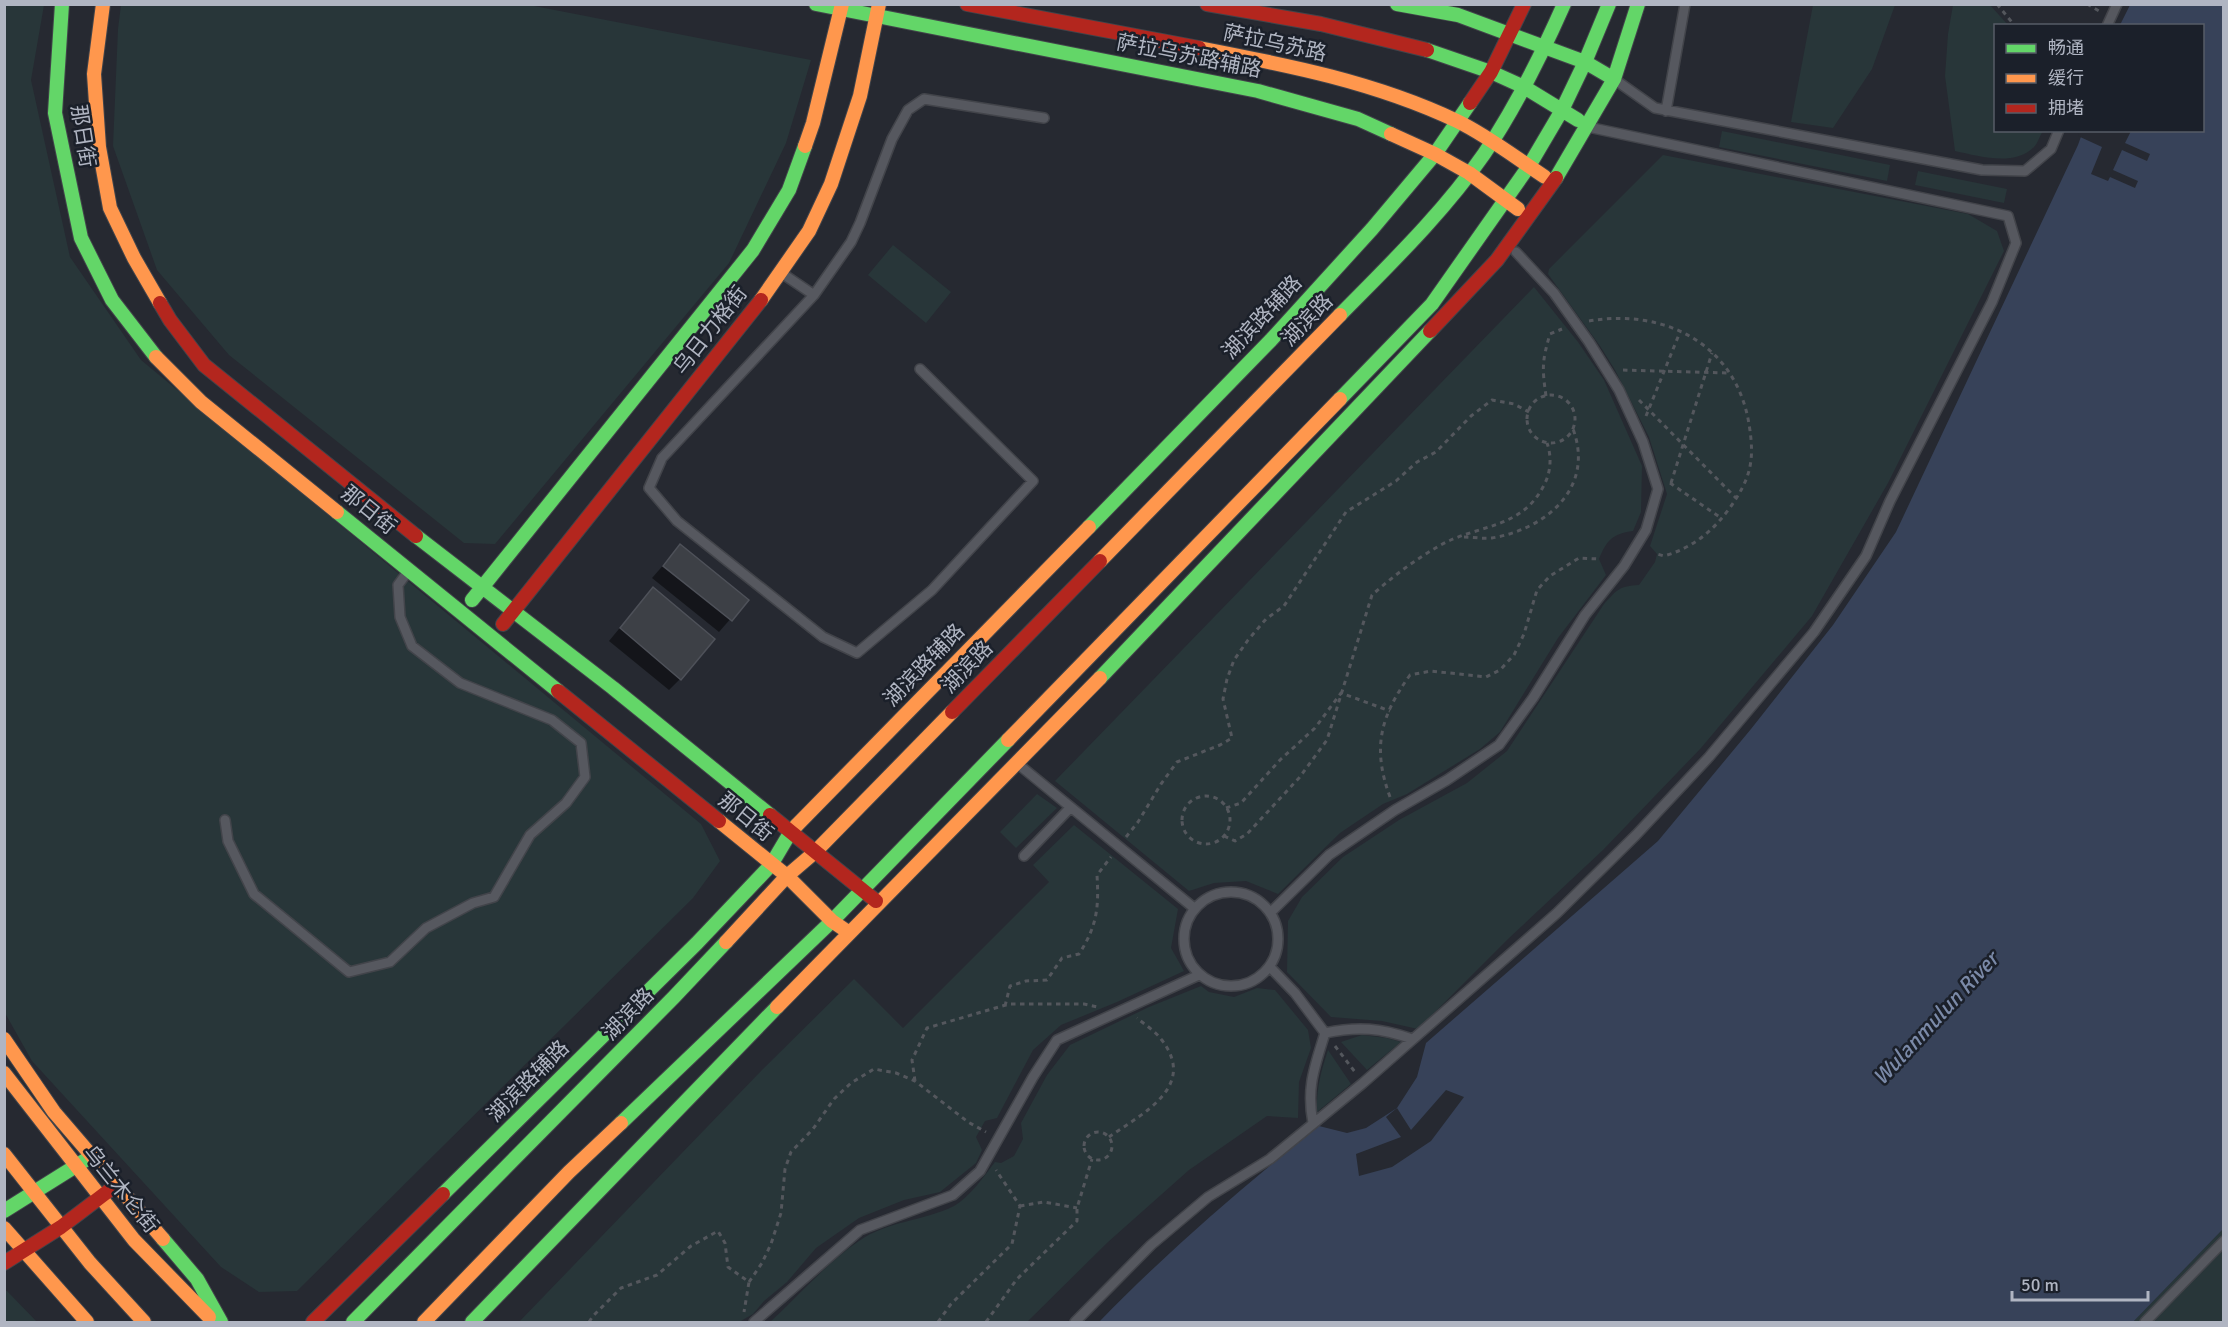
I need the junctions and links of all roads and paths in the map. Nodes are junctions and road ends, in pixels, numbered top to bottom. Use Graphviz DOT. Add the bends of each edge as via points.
graph roads {
  1 [pos="62,4"];
  2 [pos="103,4"];
  3 [pos="816,4"];
  4 [pos="967,4"];
  5 [pos="1208,4"];
  6 [pos="1397,4"];
  7 [pos="1524,4"];
  8 [pos="1564,4"];
  9 [pos="1609,4"];
  10 [pos="1638,4"];
  11 [pos="1685,4"];
  12 [pos="1997,4"];
  13 [pos="2116,4"];
  14 [pos="842,7"];
  15 [pos="879,10"];
  16 [pos="2013,24"];
  17 [pos="2108,24"];
  18 [pos="1511,33"];
  19 [pos="1545,47"];
  20 [pos="1586,62"];
  21 [pos="1491,72"];
  22 [pos="1614,79"];
  23 [pos="1524,87"];
  24 [pos="1562,110"];
  25 [pos="1666,111"];
  26 [pos="1044,118"];
  27 [pos="1457,122"];
  28 [pos="1588,127"];
  29 [pos="2058,132"];
  30 [pos="1492,141"];
  31 [pos="1435,154"];
  32 [pos="1529,166"];
  33 [pos="1470,173"];
  34 [pos="1553,183"];
  35 [pos="1504,199"];
  36 [pos="1530,217"];
  37 [pos="1516,252"];
  38 [pos="780,272"];
  39 [pos="814,296"];
  40 [pos="1576,323"];
  41 [pos="1680,332"];
  42 [pos="1712,353"];
  43 [pos="921,369"];
  44 [pos="1615,370"];
  45 [pos="1664,371"];
  46 [pos="1706,372"];
  47 [pos="1730,373"];
  48 [pos="1635,395"];
  49 [pos="1546,396"];
  50 [pos="1648,409"];
  51 [pos="1529,412"];
  52 [pos="1642,424"];
  53 [pos="1573,429"];
  54 [pos="1547,443"];
  55 [pos="1683,444"];
  56 [pos="1661,477"];
  57 [pos="1670,483"];
  58 [pos="1667,494"];
  59 [pos="1736,499"];
  60 [pos="1722,519"];
  61 [pos="1462,537"];
  62 [pos="1657,554"];
  63 [pos="1599,559"];
  64 [pos="409,570"];
  65 [pos="482,587"];
  66 [pos="513,611"];
  67 [pos="461,613"];
  68 [pos="492,638"];
  69 [pos="1341,693"];
  70 [pos="1390,711"];
  71 [pos="1016,763"];
  72 [pos="1070,808"];
  73 [pos="1226,808"];
  74 [pos="1395,810"];
  75 [pos="225,820"];
  76 [pos="790,832"];
  77 [pos="1224,836"];
  78 [pos="1119,847"];
  79 [pos="814,852"];
  80 [pos="1024,856"];
  81 [pos="771,865"];
  82 [pos="787,876"];
  83 [pos="861,891"];
  84 [pos="878,902"];
  85 [pos="1194,908"];
  86 [pos="1270,913"];
  87 [pos="832,921"];
  88 [pos="850,933"];
  89 [pos="1270,966"];
  90 [pos="1199,975"];
  91 [pos="1005,1006"];
  92 [pos="1121,1009"];
  93 [pos="1325,1033"];
  94 [pos="4,1039"];
  95 [pos="1412,1039"];
  96 [pos="4,1074"];
  97 [pos="915,1081"];
  98 [pos="1363,1083"];
  99 [pos="1313,1123"];
  100 [pos="1109,1137"];
  101 [pos="997,1140"];
  102 [pos="4,1154"];
  103 [pos="92,1156"];
  104 [pos="1092,1159"];
  105 [pos="986,1160"];
  106 [pos="75,1167"];
  107 [pos="116,1184"];
  108 [pos="34,1192"];
  109 [pos="99,1197"];
  110 [pos="1020,1206"];
  111 [pos="1077,1208"];
  112 [pos="4,1211"];
  113 [pos="61,1227"];
  114 [pos="4,1228"];
  115 [pos="2223,1241"];
  116 [pos="23,1251"];
  117 [pos="4,1263"];
  118 [pos="749,1282"];
  119 [pos="745,1315"];
  120 [pos="479,1320"];
  121 [pos="87,1323"];
  122 [pos="144,1323"];
  123 [pos="215,1323"];
  124 [pos="221,1323"];
  125 [pos="313,1323"];
  126 [pos="353,1323"];
  127 [pos="424,1323"];
  128 [pos="589,1323"];
  129 [pos="754,1323"];
  130 [pos="938,1323"];
  131 [pos="986,1323"];
  132 [pos="1075,1323"];
  133 [pos="2145,1323"];
  1 -- 64 [label="street, 那日街" via="55,113 81,238 112,300 148,349 201,402"];
  2 -- 65 [label="street, 那日街" via="93,74 99,147 110,208 170,320 204,365"];
  3 -- 14 [label="street, 萨拉乌苏路辅路"];
  4 -- 27 [label="street, 萨拉乌苏路" via="1306,69 1381,90"];
  5 -- 21 [label="street, 萨拉乌苏路" via="1413,45"];
  6 -- 18 [label="street" via="1458,15"];
  7 -- 18 [label="street, 湖滨路辅路"];
  8 -- 19 [label="street, 湖滨路"];
  9 -- 20 [label="street"];
  10 -- 22 [label="street"];
  11 -- 25 [label="lane"];
  12 -- 16 [label="path"];
  13 -- 17 [label="lane"];
  14 -- 15 [label="street, 萨拉乌苏路辅路"];
  14 -- 65 [label="street, 乌日力格街" via="813,123 789,190 753,250"];
  15 -- 31 [label="street, 萨拉乌苏路辅路" via="1258,91 1358,119"];
  15 -- 38 [label="street, 乌日力格街" via="860,96 831,184 809,231"];
  18 -- 19 [label="street"];
  18 -- 21 [label="street, 湖滨路辅路"];
  19 -- 20 [label="street"];
  19 -- 23 [label="street, 湖滨路"];
  20 -- 22 [label="street"];
  20 -- 24 [label="street"];
  21 -- 23 [label="street, 萨拉乌苏路"];
  21 -- 27 [label="street, 湖滨路辅路"];
  22 -- 25 [label="lane" via="1655,108"];
  22 -- 28 [label="street"];
  23 -- 24 [label="street, 萨拉乌苏路"];
  23 -- 30 [label="street, 湖滨路"];
  24 -- 28 [label="street, 萨拉乌苏路"];
  24 -- 32 [label="street"];
  25 -- 29 [label="lane" via="1982,170 2025,171 2051,149"];
  26 -- 39 [label="lane" via="924,99 908,110 892,139 851,242"];
  27 -- 30 [label="street, 萨拉乌苏路"];
  27 -- 31 [label="street, 湖滨路辅路"];
  28 -- 34 [label="street"];
  28 -- 95 [label="lane" via="2008,216 2016,243 1992,303 1890,501 1866,556 1814,632 1709,757 1636,835 1557,913"];
  30 -- 32 [label="street, 萨拉乌苏路"];
  30 -- 33 [label="street, 湖滨路"];
  31 -- 33 [label="street, 萨拉乌苏路辅路"];
  31 -- 76 [label="street, 湖滨路辅路" via="1271,340"];
  32 -- 34 [label="street, 萨拉乌苏路"];
  32 -- 35 [label="street"];
  33 -- 35 [label="street, 萨拉乌苏路辅路"];
  33 -- 79 [label="street, 湖滨路" via="1409,245"];
  34 -- 36 [label="street"];
  35 -- 36 [label="street, 萨拉乌苏路辅路"];
  35 -- 83 [label="street" via="1432,304"];
  36 -- 71 [label="street" via="1489,268"];
  37 -- 40 [label="lane"];
  38 -- 39 [label="lane"];
  38 -- 66 [label="street, 乌日力格街"];
  39 -- 43 [label="lane" via="662,458 649,488 677,521 768,594 823,637 857,653 932,590 1033,481"];
  40 -- 41 [label="path" via="1633,319 1653,321"];
  40 -- 49 [label="path" via="1550,334 1542,369"];
  40 -- 74 [label="lane" via="1618,390 1643,442 1658,489 1646,530 1498,746"];
  41 -- 42 [label="path"];
  41 -- 45 [label="path"];
  42 -- 46 [label="path"];
  42 -- 47 [label="path"];
  44 -- 45 [label="path"];
  45 -- 46 [label="path"];
  45 -- 50 [label="path"];
  46 -- 47 [label="path"];
  46 -- 55 [label="path"];
  47 -- 59 [label="path" via="1739,387 1753,449 1749,473"];
  48 -- 50 [label="path"];
  49 -- 51 [label="path"];
  49 -- 53 [label="path" via="1561,398 1572,407"];
  50 -- 52 [label="path"];
  50 -- 55 [label="path"];
  51 -- 54 [label="path" via="1529,428"];
  51 -- 78 [label="path" via="1492,400 1437,452 1346,512 1284,606 1266,619 1234,660 1223,699 1232,738 1177,762"];
  53 -- 54 [label="path" via="1563,440"];
  53 -- 61 [label="path" via="1579,459 1565,500 1545,519 1517,531 1490,538"];
  54 -- 61 [label="path" via="1551,455 1548,479 1535,501 1517,516"];
  55 -- 57 [label="path"];
  55 -- 59 [label="path"];
  56 -- 57 [label="path"];
  57 -- 58 [label="path"];
  57 -- 60 [label="path"];
  59 -- 60 [label="path"];
  60 -- 62 [label="path" via="1686,548 1664,556"];
  61 -- 69 [label="path" via="1440,545 1372,595"];
  63 -- 70 [label="path" via="1579,558 1550,576 1537,590 1524,634 1514,655 1500,670 1485,677 1431,671 1410,675"];
  64 -- 67 [label="street, 那日街"];
  64 -- 75 [label="lane" via="398,585 400,617 412,646 460,683 552,720 581,743 585,777 566,803 530,835 494,897 473,903 426,928 390,962 349,972 254,894 228,841"];
  65 -- 66 [label="street, 那日街"];
  65 -- 67 [label="street, 乌日力格街"];
  66 -- 68 [label="street, 乌日力格街"];
  66 -- 76 [label="street, 那日街"];
  67 -- 68 [label="street, 那日街"];
  68 -- 81 [label="street, 那日街"];
  69 -- 70 [label="path"];
  69 -- 73 [label="path" via="1315,728 1241,803"];
  69 -- 77 [label="path" via="1327,740 1299,778 1247,834 1235,842"];
  70 -- 74 [label="path" via="1379,748"];
  71 -- 72 [label="lane"];
  71 -- 84 [label="street"];
  72 -- 78 [label="lane"];
  72 -- 80 [label="lane"];
  73 -- 77 [label="path" via="1230,823"];
  73 -- 77 [label="path" via="1215,798 1201,797 1187,806 1182,821 1194,841 1210,844"];
  74 -- 86 [label="lane" via="1329,855"];
  76 -- 79 [label="street, 那日街"];
  76 -- 81 [label="street, 湖滨路辅路"];
  78 -- 85 [label="lane"];
  78 -- 91 [label="path" via="1097,875 1099,901 1091,934 1079,954 1062,958 1047,980 1010,986"];
  79 -- 82 [label="street, 湖滨路"];
  79 -- 83 [label="street, 那日街"];
  81 -- 82 [label="street, 那日街"];
  81 -- 125 [label="street, 湖滨路辅路"];
  82 -- 87 [label="street, 那日街"];
  82 -- 126 [label="street, 湖滨路" via="674,997"];
  83 -- 84 [label="street, 那日街"];
  83 -- 87 [label="street"];
  84 -- 88 [label="street"];
  85 -- 86 [label="lane" via="1210,897 1232,892 1254,897"];
  85 -- 90 [label="lane" via="1187,922 1184,945 1186,956"];
  86 -- 89 [label="lane" via="1278,934"];
  87 -- 88 [label="street, 那日街"];
  87 -- 127 [label="street" via="569,1172"];
  88 -- 120 [label="street"];
  89 -- 90 [label="lane" via="1253,982 1230,987"];
  89 -- 93 [label="lane"];
  90 -- 92 [label="lane"];
  91 -- 92 [label="path" via="1084,1004"];
  91 -- 97 [label="path" via="927,1028 912,1060"];
  92 -- 100 [label="path" via="1161,1040 1173,1063 1169,1087 1154,1107"];
  92 -- 101 [label="lane" via="1057,1040"];
  93 -- 95 [label="lane" via="1352,1028 1389,1031"];
  93 -- 98 [label="path"];
  93 -- 99 [label="lane" via="1309,1101"];
  94 -- 103 [label="street" via="54,1112"];
  95 -- 98 [label="lane"];
  96 -- 106 [label="street, 乌兰木仑街"];
  97 -- 101 [label="path"];
  97 -- 118 [label="path" via="874,1069 834,1099 791,1152 785,1169 781,1213 762,1263"];
  98 -- 99 [label="lane"];
  99 -- 132 [label="lane" via="1270,1159 1208,1197 1151,1245"];
  100 -- 104 [label="path" via="1109,1155 1101,1160"];
  100 -- 104 [label="path" via="1100,1132 1087,1137 1084,1149"];
  101 -- 105 [label="lane"];
  102 -- 108 [label="street"];
  103 -- 106 [label="street"];
  103 -- 107 [label="street"];
  104 -- 111 [label="path"];
  105 -- 110 [label="path"];
  105 -- 129 [label="lane" via="980,1171 953,1195 860,1230"];
  106 -- 108 [label="street"];
  106 -- 109 [label="street, 乌兰木仑街"];
  107 -- 109 [label="street"];
  107 -- 124 [label="street" via="197,1279"];
  108 -- 112 [label="street"];
  108 -- 113 [label="street"];
  109 -- 113 [label="street"];
  109 -- 123 [label="street, 乌兰木仑街" via="134,1240"];
  110 -- 111 [label="path" via="1044,1202"];
  110 -- 130 [label="path" via="1012,1244 951,1304"];
  111 -- 131 [label="path" via="1077,1221 1017,1279"];
  113 -- 116 [label="street"];
  113 -- 122 [label="street"];
  114 -- 116 [label="street"];
  115 -- 133 [label="lane"];
  116 -- 117 [label="street"];
  116 -- 121 [label="street"];
  118 -- 119 [label="path"];
  118 -- 128 [label="path" via="729,1267 725,1243 718,1231 691,1246 657,1275 621,1288"];
}
